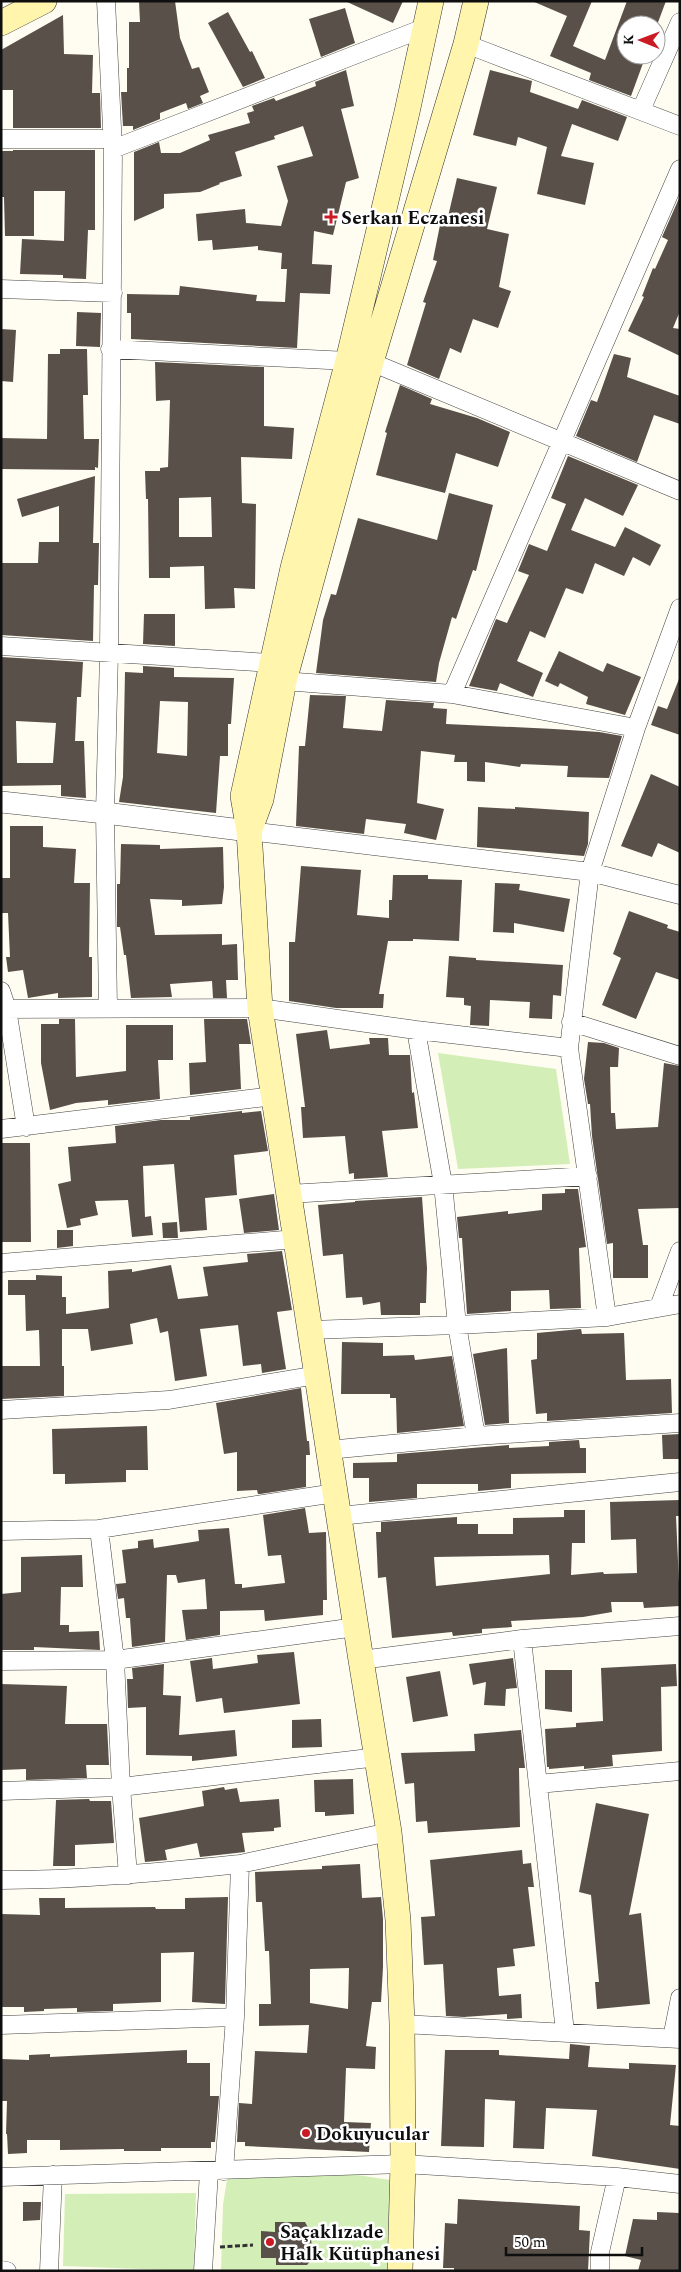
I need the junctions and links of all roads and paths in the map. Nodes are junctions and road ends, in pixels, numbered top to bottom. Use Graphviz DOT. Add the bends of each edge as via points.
graph roads {
  1 [pos="44,1"];
  2 [pos="106,1"];
  3 [pos="431,1"];
  4 [pos="476,1"];
  5 [pos="680,22"];
  6 [pos="1,23"];
  7 [pos="424,28"];
  8 [pos="466,44"];
  9 [pos="641,110"];
  10 [pos="680,126"];
  11 [pos="1,139"];
  12 [pos="113,144"];
  13 [pos="680,168"];
  14 [pos="1,289"];
  15 [pos="113,293"];
  16 [pos="110,349"];
  17 [pos="360,362"];
  18 [pos="562,441"];
  19 [pos="680,491"];
  20 [pos="680,608"];
  21 [pos="1,646"];
  22 [pos="109,653"];
  23 [pos="278,672"];
  24 [pos="452,694"];
  25 [pos="636,728"];
  26 [pos="1,802"];
  27 [pos="105,813"];
  28 [pos="249,831"];
  29 [pos="590,872"];
  30 [pos="680,895"];
  31 [pos="1,991"];
  32 [pos="108,1008"];
  33 [pos="260,1008"];
  34 [pos="4,1009"];
  35 [pos="571,1022"];
  36 [pos="416,1030"];
  37 [pos="569,1048"];
  38 [pos="680,1056"];
  39 [pos="274,1096"];
  40 [pos="26,1127"];
  41 [pos="1,1129"];
  42 [pos="588,1176"];
  43 [pos="443,1184"];
  44 [pos="289,1194"];
  45 [pos="296,1239"];
  46 [pos="680,1251"];
  47 [pos="1,1263"];
  48 [pos="680,1304"];
  49 [pos="659,1307"];
  50 [pos="606,1316"];
  51 [pos="457,1325"];
  52 [pos="310,1330"];
  53 [pos="317,1374"];
  54 [pos="1,1410"];
  55 [pos="680,1423"];
  56 [pos="476,1436"];
  57 [pos="328,1450"];
  58 [pos="680,1482"];
  59 [pos="337,1505"];
  60 [pos="99,1529"];
  61 [pos="1,1531"];
  62 [pos="680,1626"];
  63 [pos="356,1627"];
  64 [pos="522,1639"];
  65 [pos="116,1660"];
  66 [pos="361,1660"];
  67 [pos="1,1661"];
  68 [pos="378,1757"];
  69 [pos="680,1771"];
  70 [pos="538,1784"];
  71 [pos="121,1787"];
  72 [pos="1,1791"];
  73 [pos="389,1832"];
  74 [pos="240,1864"];
  75 [pos="128,1875"];
  76 [pos="1,1880"];
  77 [pos="680,1998"];
  78 [pos="235,2018"];
  79 [pos="402,2024"];
  80 [pos="1,2025"];
  81 [pos="565,2032"];
  82 [pos="676,2038"];
  83 [pos="403,2164"];
  84 [pos="216,2172"];
  85 [pos="53,2175"];
  86 [pos="1,2177"];
  87 [pos="617,2177"];
  88 [pos="680,2184"];
  89 [pos="253,2245"];
  90 [pos="204,2247"];
  91 [pos="1,2270"];
  92 [pos="7,2271"];
  93 [pos="49,2271"];
  94 [pos="203,2271"];
  95 [pos="400,2271"];
  96 [pos="600,2271"];
  1 -- 6 [label="main road"];
  2 -- 12 [label="street"];
  3 -- 7 [label="main road"];
  4 -- 8 [label="main road"];
  5 -- 9 [label="street"];
  7 -- 12 [label="street"];
  7 -- 17 [label="main road"];
  8 -- 9 [label="street"];
  8 -- 17 [label="main road"];
  9 -- 10 [label="street"];
  11 -- 12 [label="street"];
  12 -- 15 [label="street"];
  13 -- 18 [label="street"];
  14 -- 15 [label="street"];
  15 -- 16 [label="street"];
  16 -- 17 [label="street"];
  16 -- 22 [label="street"];
  17 -- 18 [label="street"];
  17 -- 23 [label="main road" via="293,568"];
  18 -- 19 [label="street"];
  18 -- 24 [label="street"];
  20 -- 25 [label="street"];
  21 -- 22 [label="street"];
  22 -- 23 [label="street"];
  22 -- 27 [label="street"];
  23 -- 24 [label="street"];
  23 -- 28 [label="main road" via="243,796"];
  24 -- 25 [label="street"];
  25 -- 29 [label="street"];
  26 -- 27 [label="street"];
  27 -- 28 [label="street"];
  27 -- 32 [label="street"];
  28 -- 29 [label="street"];
  28 -- 33 [label="main road"];
  29 -- 30 [label="street"];
  29 -- 35 [label="street"];
  31 -- 34 [label="street"];
  32 -- 33 [label="street"];
  32 -- 34 [label="street"];
  33 -- 36 [label="street"];
  33 -- 39 [label="main road"];
  34 -- 40 [label="street"];
  35 -- 37 [label="street"];
  35 -- 38 [label="street"];
  36 -- 37 [label="street"];
  36 -- 43 [label="street"];
  37 -- 42 [label="street"];
  39 -- 40 [label="street"];
  39 -- 44 [label="main road"];
  40 -- 41 [label="street"];
  42 -- 43 [label="street"];
  42 -- 50 [label="street"];
  43 -- 44 [label="street"];
  43 -- 51 [label="street"];
  44 -- 45 [label="main road"];
  45 -- 47 [label="street"];
  45 -- 52 [label="main road"];
  46 -- 49 [label="street"];
  48 -- 49 [label="street"];
  49 -- 50 [label="street"];
  50 -- 51 [label="street"];
  51 -- 52 [label="street"];
  51 -- 56 [label="street"];
  52 -- 53 [label="main road"];
  53 -- 54 [label="street" via="169,1400"];
  53 -- 57 [label="main road"];
  55 -- 56 [label="street"];
  56 -- 57 [label="street"];
  57 -- 59 [label="main road"];
  58 -- 59 [label="street"];
  59 -- 60 [label="street"];
  59 -- 63 [label="main road"];
  60 -- 61 [label="street"];
  60 -- 65 [label="street"];
  62 -- 64 [label="street"];
  63 -- 65 [label="street"];
  63 -- 66 [label="main road"];
  64 -- 66 [label="street"];
  64 -- 70 [label="street"];
  65 -- 67 [label="street"];
  65 -- 71 [label="street"];
  66 -- 68 [label="main road"];
  68 -- 71 [label="street"];
  68 -- 73 [label="main road"];
  69 -- 70 [label="street"];
  70 -- 81 [label="street"];
  71 -- 72 [label="street"];
  71 -- 75 [label="street"];
  73 -- 74 [label="street"];
  73 -- 79 [label="main road" via="398,1920"];
  74 -- 75 [label="street"];
  74 -- 78 [label="street"];
  75 -- 76 [label="street"];
  77 -- 82 [label="street"];
  78 -- 80 [label="street"];
  78 -- 84 [label="street"];
  79 -- 81 [label="street"];
  79 -- 83 [label="main road"];
  81 -- 82 [label="street"];
  83 -- 84 [label="street"];
  83 -- 87 [label="street"];
  83 -- 95 [label="main road"];
  84 -- 85 [label="street"];
  84 -- 90 [label="street"];
  85 -- 86 [label="street"];
  85 -- 93 [label="street"];
  87 -- 88 [label="street"];
  87 -- 96 [label="street" via="600,2252"];
  89 -- 90 [label="path"];
  90 -- 94 [label="street"];
  91 -- 92 [label="street"];
}
